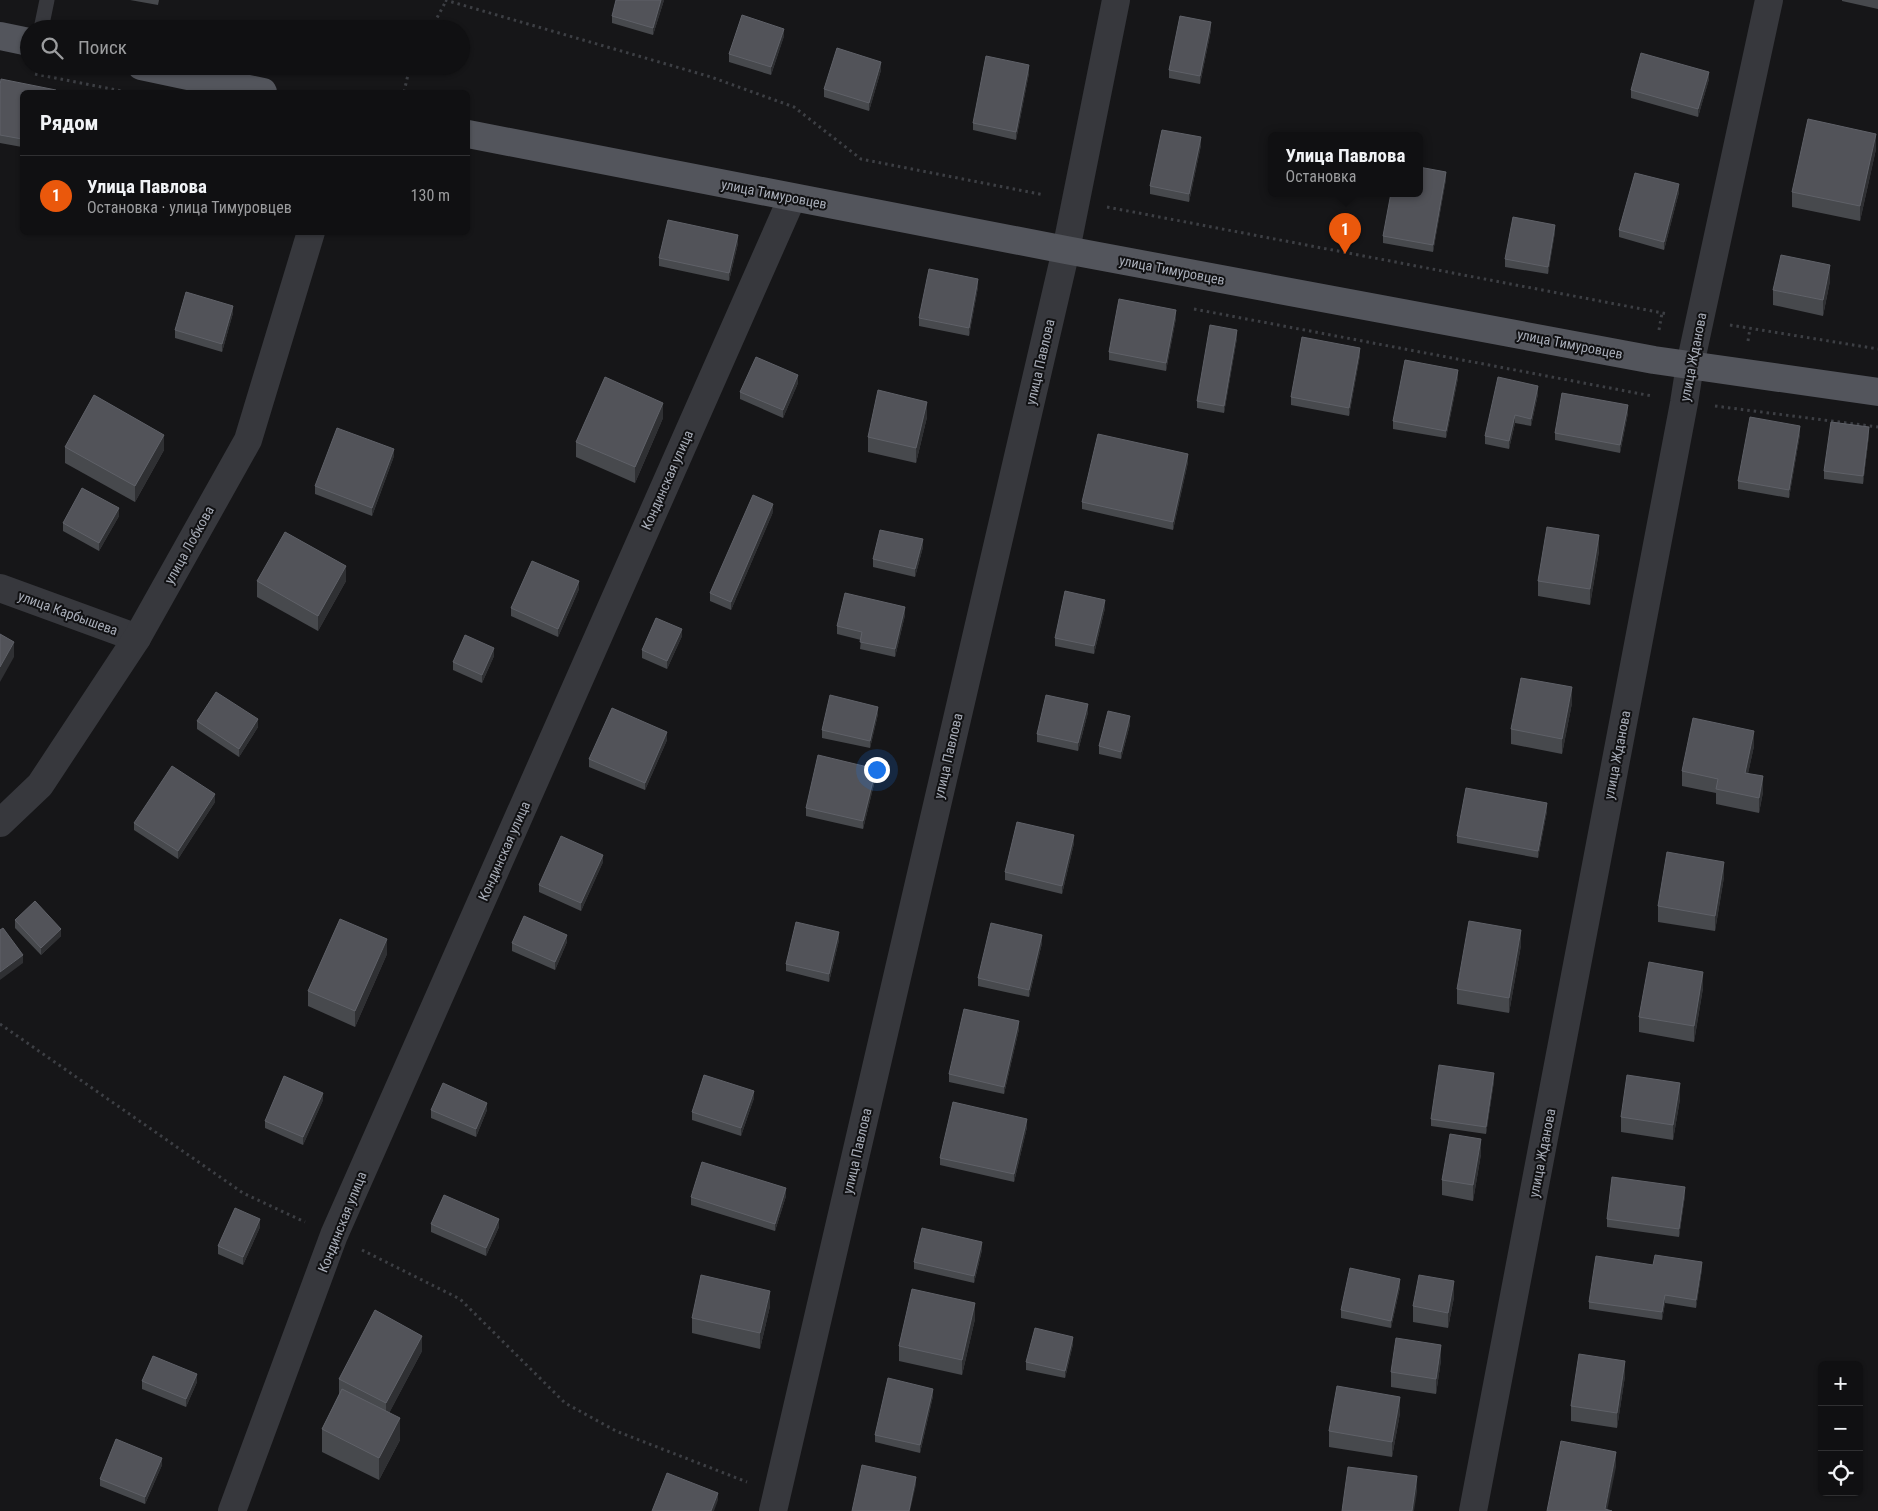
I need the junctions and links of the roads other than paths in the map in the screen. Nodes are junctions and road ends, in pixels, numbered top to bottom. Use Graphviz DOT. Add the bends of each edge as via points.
graph roads {
  1 [pos="47,0"];
  2 [pos="1116,0"];
  3 [pos="1769,0"];
  4 [pos="43,20"];
  5 [pos="0,36"];
  6 [pos="20,40"];
  7 [pos="183,75"];
  8 [pos="254,90"];
  9 [pos="470,134"];
  10 [pos="792,198"];
  11 [pos="310,235"];
  12 [pos="1066,250"];
  13 [pos="1690,365"];
  14 [pos="1878,392"];
  15 [pos="0,588"];
  16 [pos="137,638"];
  17 [pos="0,823"];
  18 [pos="775,1502"];
  19 [pos="232,1511"];
  20 [pos="1474,1511"];
  1 -- 4 [label="lane"];
  2 -- 12 [label="street, улица Павлова"];
  3 -- 13 [label="street, улица Жданова"];
  5 -- 6 [label="main road"];
  7 -- 8 [label="main road"];
  9 -- 10 [label="main road, улица Тимуровцев"];
  10 -- 12 [label="main road, улица Тимуровцев"];
  10 -- 19 [label="street, Кондинская улица" via="334,1236"];
  11 -- 16 [label="street, улица Лобкова" via="248,440"];
  12 -- 13 [label="main road, улица Тимуровцев"];
  12 -- 18 [label="street, улица Павлова"];
  13 -- 14 [label="main road, улица Тимуровцев"];
  13 -- 20 [label="street, улица Жданова"];
  15 -- 16 [label="street, улица Карбышева"];
  16 -- 17 [label="street, улица Лобкова" via="40,785"];
}
